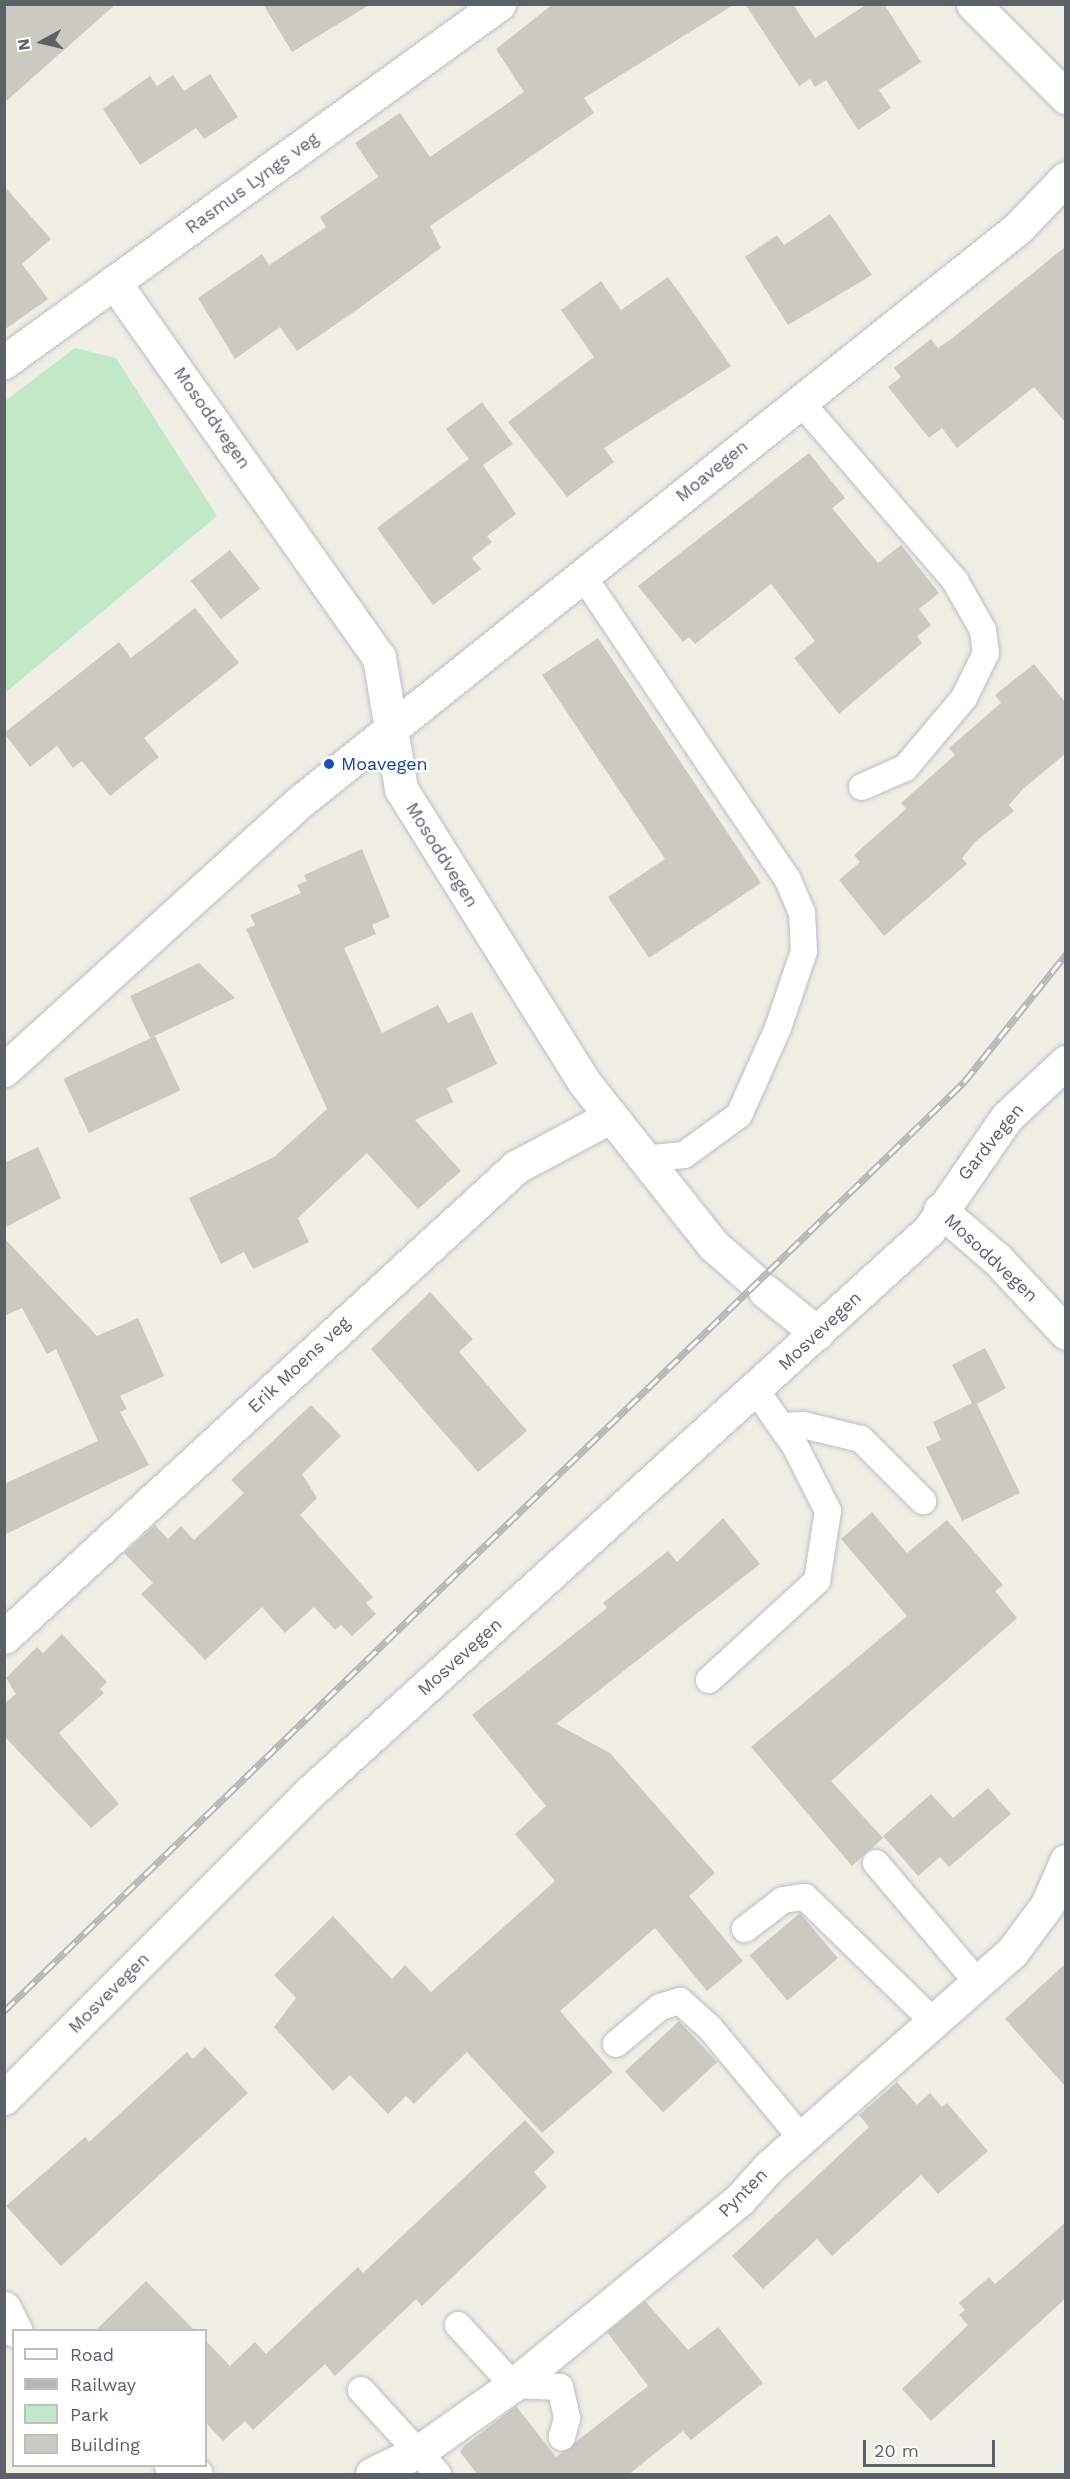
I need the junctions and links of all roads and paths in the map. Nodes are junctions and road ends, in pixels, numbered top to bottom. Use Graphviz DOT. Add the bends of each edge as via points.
graph roads {
  1 [pos="500,4"];
  2 [pos="973,4"];
  3 [pos="1065,97"];
  4 [pos="1065,178"];
  5 [pos="114,282"];
  6 [pos="4,362"];
  7 [pos="799,400"];
  8 [pos="583,576"];
  9 [pos="394,731"];
  10 [pos="862,788"];
  11 [pos="1065,1062"];
  12 [pos="4,1070"];
  13 [pos="611,1116"];
  14 [pos="643,1159"];
  15 [pos="934,1220"];
  16 [pos="1062,1325"];
  17 [pos="817,1333"];
  18 [pos="757,1392"];
  19 [pos="782,1426"];
  20 [pos="923,1501"];
  21 [pos="4,1637"];
  22 [pos="709,1680"];
  23 [pos="1065,1861"];
  24 [pos="876,1863"];
  25 [pos="745,1929"];
  26 [pos="979,1984"];
  27 [pos="934,2023"];
  28 [pos="616,2043"];
  29 [pos="4,2098"];
  30 [pos="802,2139"];
  31 [pos="4,2308"];
  32 [pos="458,2325"];
  33 [pos="14,2329"];
  34 [pos="513,2385"];
  35 [pos="361,2390"];
  36 [pos="562,2437"];
  37 [pos="430,2462"];
  38 [pos="174,2467"];
  39 [pos="196,2475"];
  40 [pos="372,2475"];
  1 -- 5 [label="street, Rasmus Lyngs veg"];
  2 -- 3 [label="street"];
  4 -- 7 [label="street, Moavegen" via="1018,228"];
  5 -- 6 [label="street, Rasmus Lyngs veg"];
  5 -- 9 [label="street, Mosoddvegen" via="379,657"];
  7 -- 8 [label="street, Moavegen"];
  7 -- 10 [label="lane" via="955,581 982,630 986,653 964,698 904,768"];
  8 -- 9 [label="street, Moavegen"];
  8 -- 14 [label="lane" via="788,880 802,914 804,951 739,1115 684,1155"];
  9 -- 12 [label="street, Moavegen" via="302,800"];
  9 -- 13 [label="street, Mosoddvegen" via="401,789 584,1082"];
  11 -- 15 [label="street, Gardvegen" via="1007,1117"];
  13 -- 14 [label="street, Mosoddvegen"];
  13 -- 21 [label="street, Erik Moens veg" via="516,1167"];
  14 -- 17 [label="street, Mosoddvegen" via="713,1245"];
  15 -- 16 [label="street, Mosoddvegen" via="997,1259"];
  15 -- 17 [label="street, Mosvevegen"];
  17 -- 18 [label="street, Mosvevegen"];
  18 -- 19 [label="lane"];
  18 -- 29 [label="street, Mosvevegen" via="309,1793"];
  19 -- 20 [label="lane" via="803,1425 861,1439"];
  19 -- 22 [label="lane" via="828,1511 817,1581"];
  23 -- 26 [label="street, Pynten" via="1047,1905 1012,1952"];
  24 -- 26 [label="lane"];
  25 -- 27 [label="lane" via="783,1900 805,1897"];
  26 -- 27 [label="street, Pynten"];
  27 -- 30 [label="street, Pynten"];
  28 -- 30 [label="lane" via="660,2007 680,2001 710,2028"];
  30 -- 34 [label="street, Pynten" via="723,2213"];
  31 -- 33 [label="street"];
  32 -- 34 [label="lane"];
  34 -- 36 [label="lane" via="560,2386 567,2418"];
  34 -- 37 [label="street, Pynten"];
  35 -- 37 [label="lane"];
  37 -- 40 [label="street, Pynten"];
  38 -- 39 [label="street"];
}
